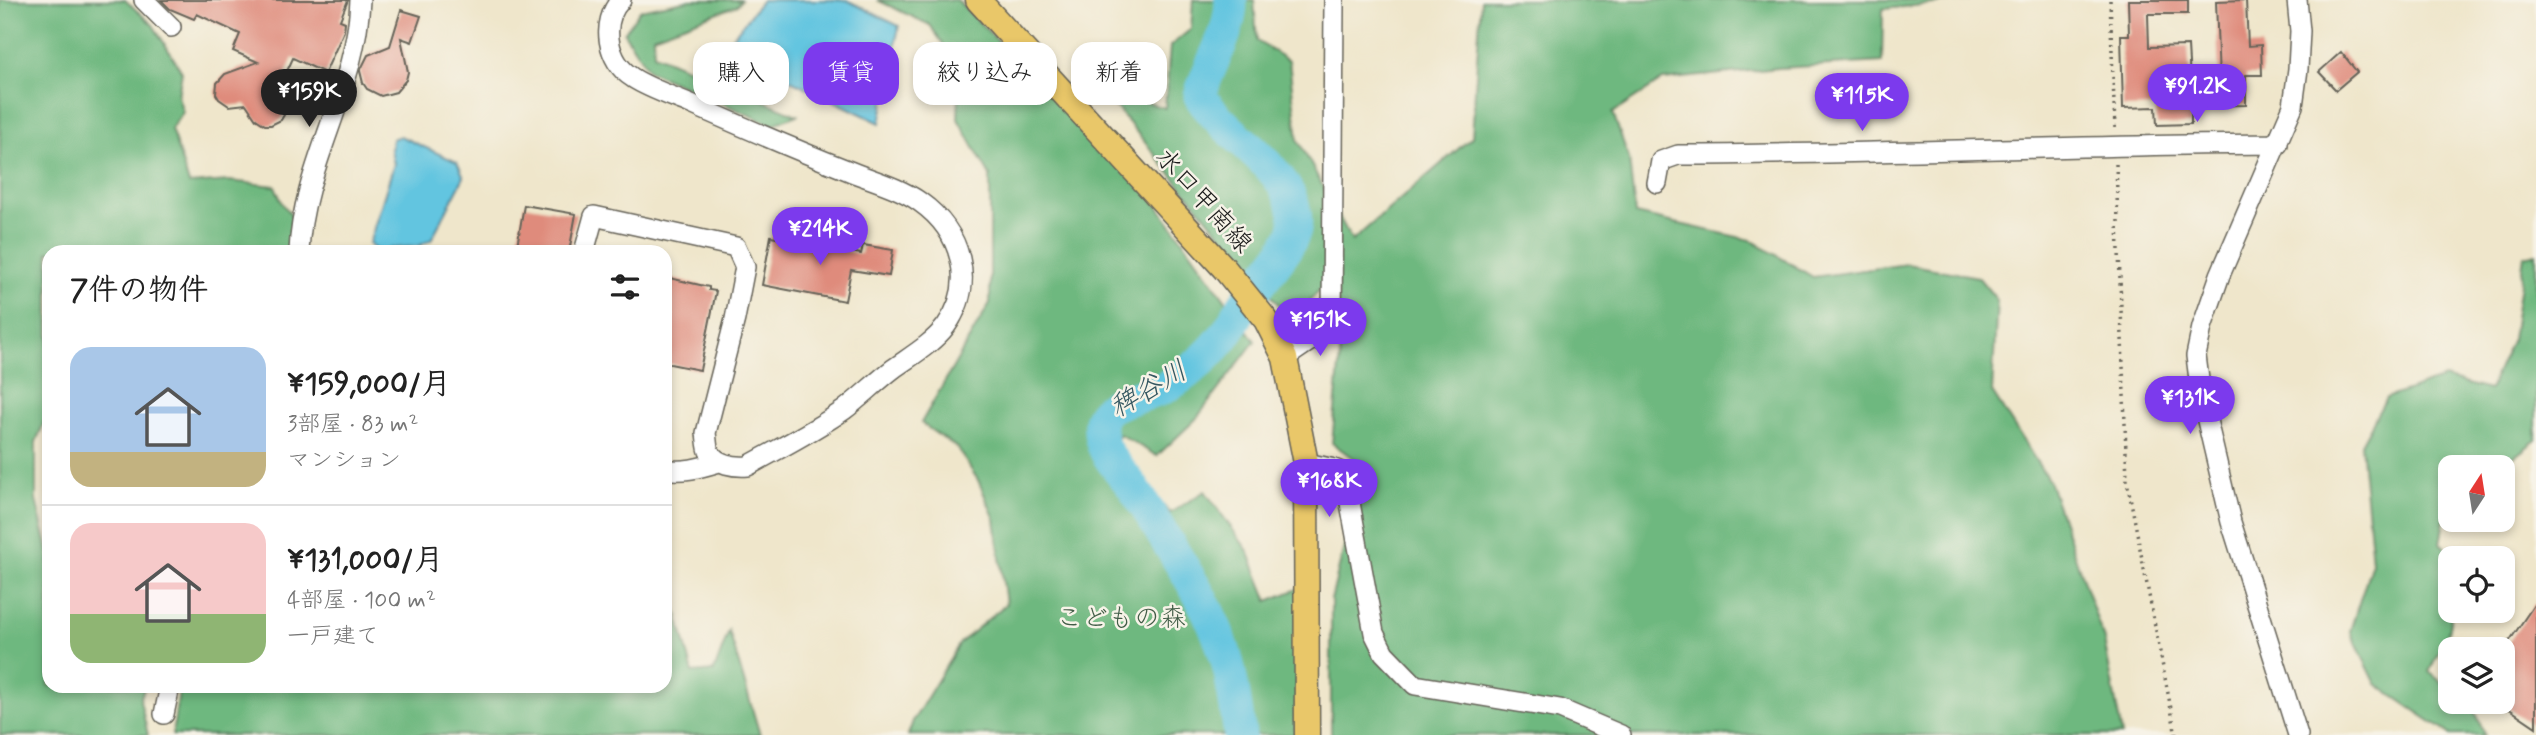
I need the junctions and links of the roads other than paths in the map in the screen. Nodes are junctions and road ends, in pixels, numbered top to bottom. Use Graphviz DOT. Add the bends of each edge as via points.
graph roads {
  1 [pos="144,0"];
  2 [pos="360,0"];
  3 [pos="621,0"];
  4 [pos="978,0"];
  5 [pos="1334,0"];
  6 [pos="2297,0"];
  7 [pos="171,27"];
  8 [pos="2278,144"];
  9 [pos="1657,183"];
  10 [pos="299,245"];
  11 [pos="586,245"];
  12 [pos="1285,358"];
  13 [pos="719,461"];
  14 [pos="1306,463"];
  15 [pos="672,470"];
  16 [pos="168,693"];
  17 [pos="164,714"];
  18 [pos="1307,735"];
  19 [pos="1621,735"];
  20 [pos="2298,735"];
  1 -- 7 [label="street"];
  2 -- 10 [label="street" via="359,26 341,98 301,218"];
  3 -- 13 [label="street" via="608,24 608,41 631,77 918,201 942,220 962,261 964,284 958,304 925,346 842,411 748,466"];
  4 -- 12 [label="main road, 水口甲南線" via="1224,268 1266,320"];
  5 -- 12 [label="street" via="1332,326"];
  6 -- 8 [label="street" via="2298,69 2293,106"];
  8 -- 9 [label="street" via="1678,155 1661,161"];
  8 -- 20 [label="street" via="2220,275 2196,356 2231,522"];
  11 -- 13 [label="street" via="594,216 736,247 745,267 706,433 709,451"];
  12 -- 14 [label="main road, 水口甲南線"];
  13 -- 15 [label="street"];
  14 -- 18 [label="main road, 水口甲南線"];
  14 -- 19 [label="street" via="1340,470 1350,480 1350,503 1374,633 1384,653 1415,685 1560,709"];
  16 -- 17 [label="street"];
}
